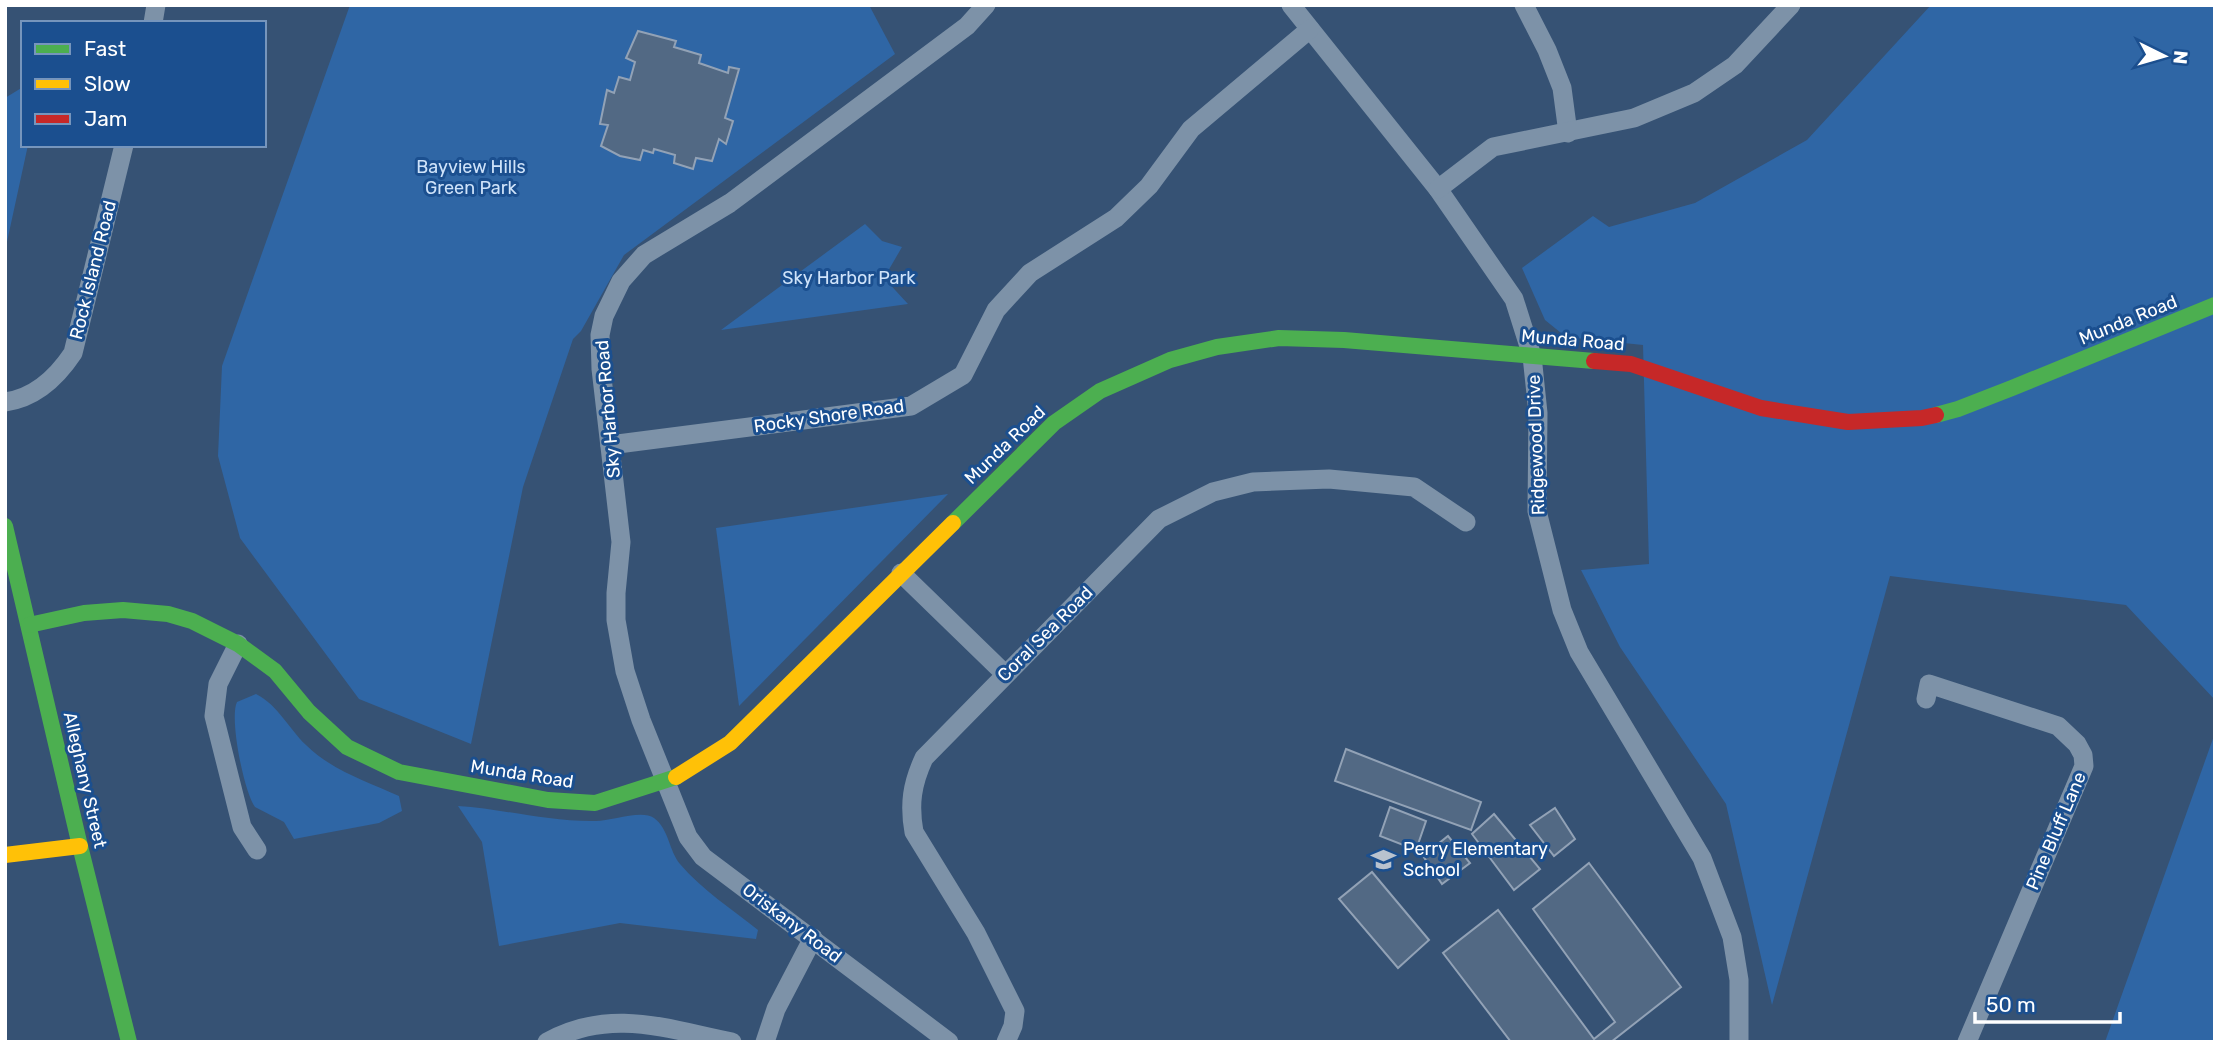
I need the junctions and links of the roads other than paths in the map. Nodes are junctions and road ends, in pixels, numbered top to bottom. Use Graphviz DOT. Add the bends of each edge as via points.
graph roads {
  1 [pos="986,5"];
  2 [pos="1291,5"];
  3 [pos="1524,5"];
  4 [pos="1791,5"];
  5 [pos="1311,29"];
  6 [pos="1568,133"];
  7 [pos="124,147"];
  8 [pos="1438,189"];
  9 [pos="2215,305"];
  10 [pos="1532,356"];
  11 [pos="5,402"];
  12 [pos="610,445"];
  13 [pos="1466,522"];
  14 [pos="5,526"];
  15 [pos="901,573"];
  16 [pos="29,625"];
  17 [pos="238,644"];
  18 [pos="1005,674"];
  19 [pos="1926,699"];
  20 [pos="665,781"];
  21 [pos="80,846"];
  22 [pos="257,850"];
  23 [pos="5,855"];
  24 [pos="813,938"];
  25 [pos="129,1042"];
  26 [pos="547,1042"];
  27 [pos="732,1042"];
  28 [pos="765,1042"];
  29 [pos="949,1042"];
  30 [pos="1006,1042"];
  31 [pos="1740,1042"];
  32 [pos="1967,1042"];
  1 -- 12 [label="street, Sky Harbor Road" via="967,26 730,203 632,267 612,298 600,335"];
  2 -- 5 [label="street, Ridgewood Drive"];
  3 -- 6 [label="street" via="1562,88"];
  4 -- 6 [label="street" via="1735,65 1693,93 1634,118"];
  5 -- 8 [label="street, Ridgewood Drive"];
  5 -- 12 [label="street, Rocky Shore Road" via="1191,129 1149,186 1116,218 1030,273 996,310 962,375 911,406"];
  6 -- 8 [label="street" via="1493,147"];
  7 -- 11 [label="street, Rock Island Road" via="73,353 47,384"];
  8 -- 10 [label="street, Ridgewood Drive" via="1514,299"];
  9 -- 10 [label="street, Munda Road" via="1958,409 1922,418 1848,422 1761,408 1631,363"];
  10 -- 15 [label="street, Munda Road" via="1279,338 1170,360 1100,391 1054,423"];
  10 -- 31 [label="street, Ridgewood Drive" via="1538,413 1537,511 1562,610 1579,652 1702,858 1732,937 1739,980"];
  12 -- 20 [label="street, Sky Harbor Road" via="621,542 618,633 625,671"];
  13 -- 18 [label="street, Coral Sea Road" via="1414,487 1329,479 1253,482 1213,492 1159,519"];
  14 -- 16 [label="street, Alleghany Street"];
  15 -- 18 [label="street"];
  15 -- 20 [label="street, Munda Road" via="730,743 684,775"];
  16 -- 17 [label="street, Munda Road" via="103,611 143,611 192,621"];
  16 -- 21 [label="street, Alleghany Street"];
  17 -- 20 [label="street, Munda Road" via="275,671 309,712 347,747 399,772 548,800 596,803"];
  17 -- 22 [label="street" via="218,684 214,716 243,827"];
  18 -- 30 [label="street, Coral Sea Road" via="924,758 911,792 911,813 914,832 976,933 1015,1011"];
  19 -- 32 [label="street, Pine Bluff Lane" via="1929,684 2058,726 2077,744 2084,766"];
  20 -- 24 [label="street, Oriskany Road" via="688,837 703,857"];
  21 -- 23 [label="street"];
  21 -- 25 [label="street, Alleghany Street"];
  24 -- 28 [label="street" via="776,1009"];
  24 -- 29 [label="street, Oriskany Road"];
  26 -- 27 [label="street" via="596,1024 624,1021"];
}
